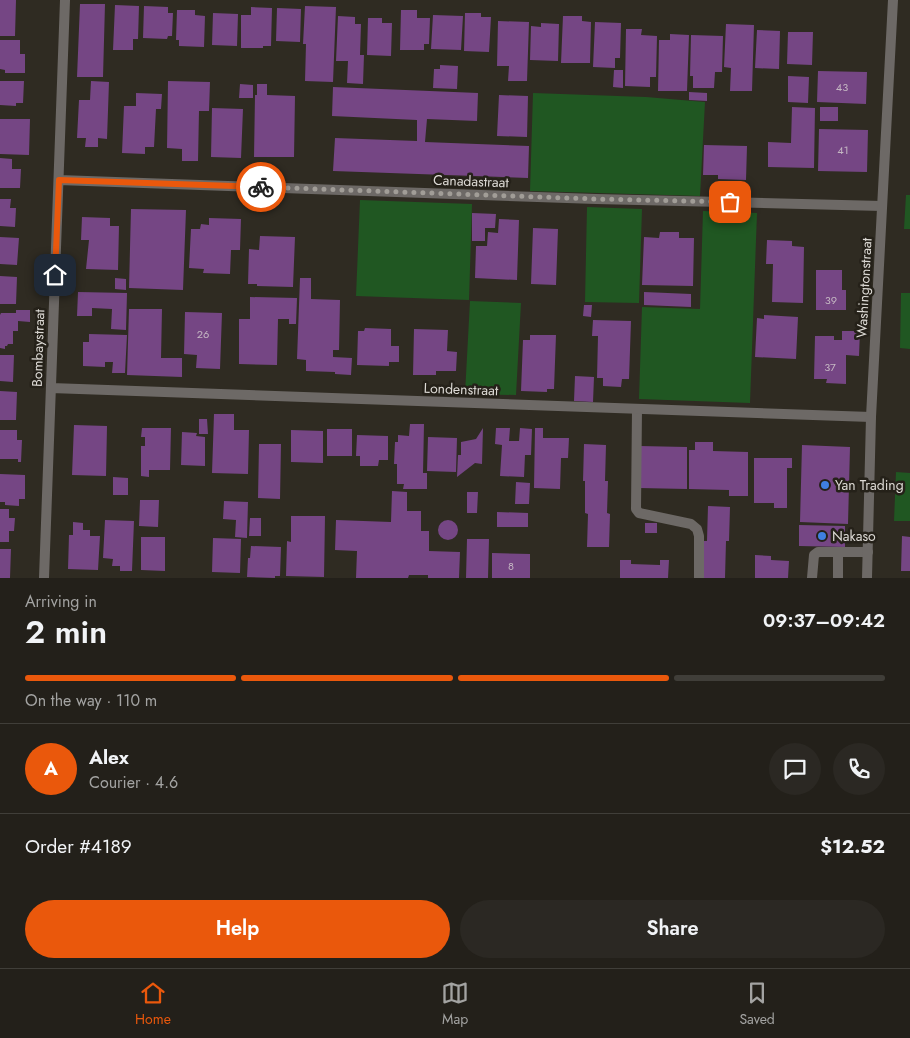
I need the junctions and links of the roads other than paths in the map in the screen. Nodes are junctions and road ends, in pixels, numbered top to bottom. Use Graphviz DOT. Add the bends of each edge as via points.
graph roads {
  1 [pos="64,0"];
  2 [pos="893,0"];
  3 [pos="59,180"];
  4 [pos="882,206"];
  5 [pos="50,388"];
  6 [pos="637,409"];
  7 [pos="871,417"];
  8 [pos="838,552"];
  9 [pos="868,552"];
  10 [pos="44,578"];
  11 [pos="699,578"];
  12 [pos="812,578"];
  13 [pos="838,578"];
  14 [pos="867,578"];
  1 -- 3 [label="street, Bombaystraat"];
  2 -- 4 [label="street, Washingtonstraat"];
  3 -- 4 [label="street, Canadastraat"];
  3 -- 5 [label="street, Bombaystraat"];
  4 -- 7 [label="street, Washingtonstraat"];
  5 -- 6 [label="street, Londenstraat"];
  5 -- 10 [label="street, Bombaystraat"];
  6 -- 7 [label="street, Londenstraat"];
  6 -- 11 [label="street" via="636,509 639,513 691,524 697,529"];
  7 -- 9 [label="street, Washingtonstraat"];
  8 -- 9 [label="street"];
  8 -- 12 [label="street" via="814,555"];
  8 -- 13 [label="street"];
  9 -- 14 [label="street, Washingtonstraat"];
}
